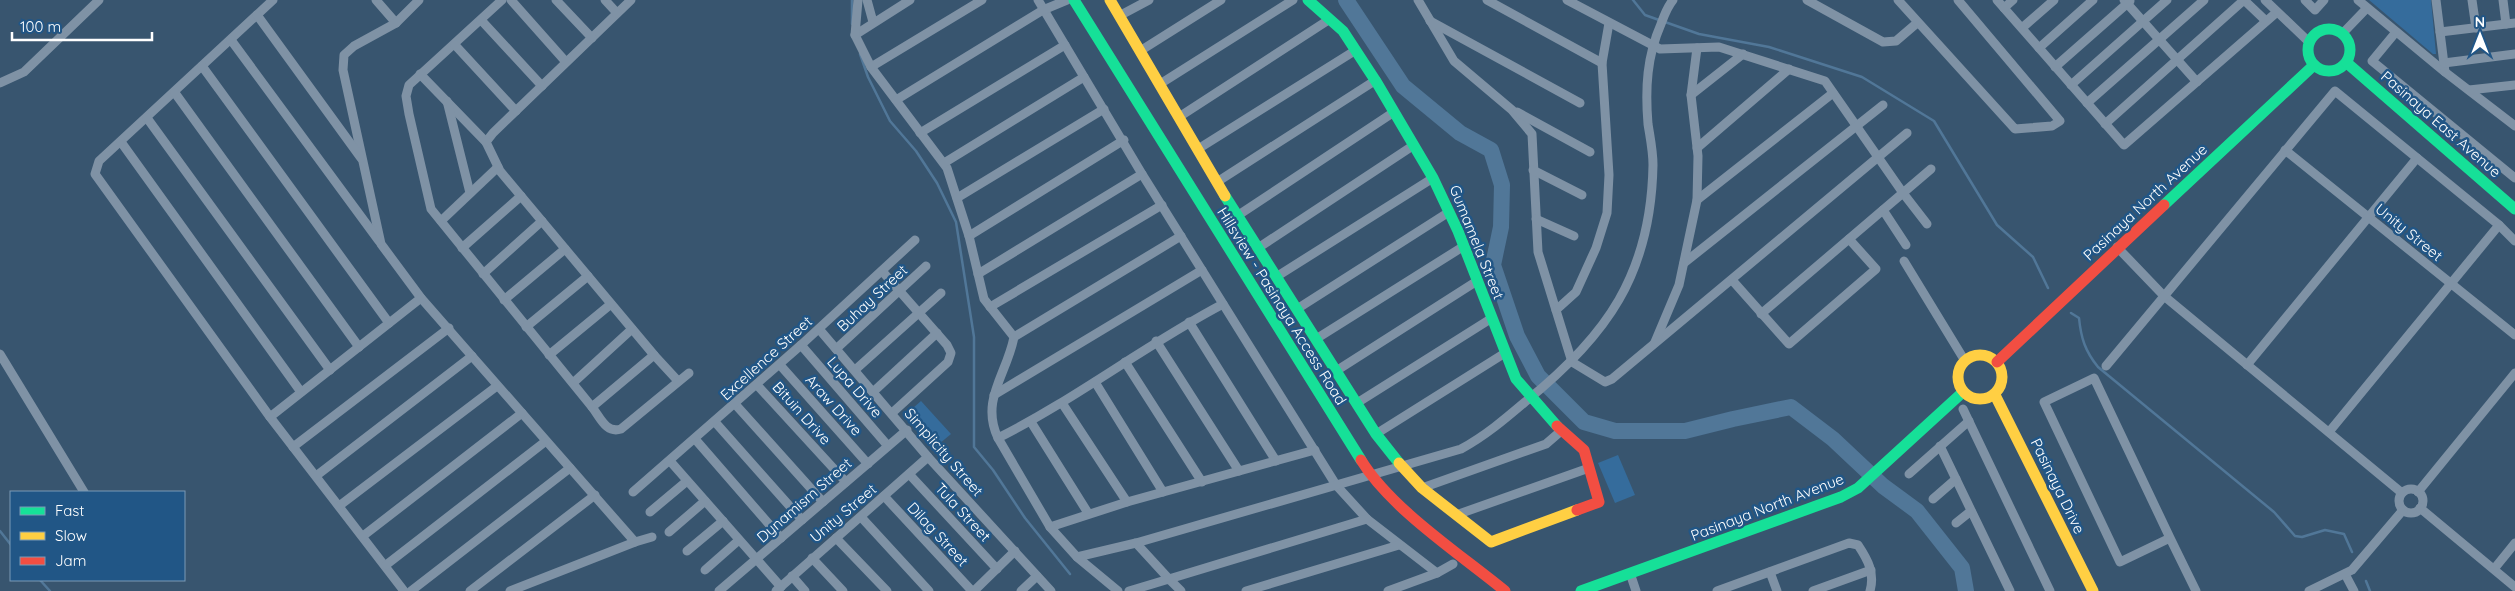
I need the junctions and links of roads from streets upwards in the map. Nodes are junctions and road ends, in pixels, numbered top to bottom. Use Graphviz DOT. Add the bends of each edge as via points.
graph roads {
  1 [pos="99,0"];
  2 [pos="273,0"];
  3 [pos="376,0"];
  4 [pos="419,0"];
  5 [pos="502,0"];
  6 [pos="511,0"];
  7 [pos="556,0"];
  8 [pos="605,0"];
  9 [pos="631,0"];
  10 [pos="858,0"];
  11 [pos="867,0"];
  12 [pos="910,0"];
  13 [pos="982,0"];
  14 [pos="1040,0"];
  15 [pos="1067,0"];
  16 [pos="1074,0"];
  17 [pos="1110,0"];
  18 [pos="1149,0"];
  19 [pos="1221,0"];
  20 [pos="1293,0"];
  21 [pos="1308,0"];
  22 [pos="1418,0"];
  23 [pos="1488,0"];
  24 [pos="1567,0"];
  25 [pos="1807,0"];
  26 [pos="1898,0"];
  27 [pos="1958,0"];
  28 [pos="1997,0"];
  29 [pos="2013,0"];
  30 [pos="2054,0"];
  31 [pos="2093,0"];
  32 [pos="2167,0"];
  33 [pos="2204,0"];
  34 [pos="2265,0"];
  35 [pos="2305,0"];
  36 [pos="2324,0"];
  37 [pos="2358,0"];
  38 [pos="2436,0"];
  39 [pos="2472,0"];
  40 [pos="2503,0"];
  41 [pos="1672,1"];
  42 [pos="2127,1"];
  43 [pos="2004,8"];
  44 [pos="2367,8"];
  45 [pos="1044,10"];
  46 [pos="2277,12"];
  47 [pos="617,13"];
  48 [pos="257,15"];
  49 [pos="1120,16"];
  50 [pos="481,20"];
  51 [pos="1330,20"];
  52 [pos="1430,21"];
  53 [pos="2143,21"];
  54 [pos="873,22"];
  55 [pos="2266,22"];
  56 [pos="396,23"];
  57 [pos="1609,23"];
  58 [pos="1917,23"];
  59 [pos="2511,23"];
  60 [pos="2022,28"];
  61 [pos="2476,28"];
  62 [pos="2396,32"];
  63 [pos="2440,32"];
  64 [pos="854,34"];
  65 [pos="2342,34"];
  66 [pos="592,38"];
  67 [pos="2160,39"];
  68 [pos="231,40"];
  69 [pos="1652,43"];
  70 [pos="2310,43"];
  71 [pos="455,45"];
  72 [pos="1065,45"];
  73 [pos="1697,48"];
  74 [pos="2039,48"];
  75 [pos="1356,50"];
  76 [pos="1140,51"];
  77 [pos="1743,54"];
  78 [pos="2515,54"];
  79 [pos="2178,59"];
  80 [pos="566,62"];
  81 [pos="2346,62"];
  82 [pos="1602,64"];
  83 [pos="2314,65"];
  84 [pos="202,66"];
  85 [pos="871,67"];
  86 [pos="2056,67"];
  87 [pos="2444,67"];
  88 [pos="1789,69"];
  89 [pos="420,74"];
  90 [pos="1084,77"];
  91 [pos="1376,80"];
  92 [pos="2198,82"];
  93 [pos="0,83"];
  94 [pos="1160,84"];
  95 [pos="2071,85"];
  96 [pos="2515,85"];
  97 [pos="542,86"];
  98 [pos="2468,90"];
  99 [pos="175,93"];
  100 [pos="1833,93"];
  101 [pos="1692,95"];
  102 [pos="896,100"];
  103 [pos="447,101"];
  104 [pos="1580,103"];
  105 [pos="2088,104"];
  106 [pos="1883,105"];
  107 [pos="1104,109"];
  108 [pos="1512,110"];
  109 [pos="516,111"];
  110 [pos="1394,112"];
  111 [pos="2510,116"];
  112 [pos="1179,117"];
  113 [pos="147,118"];
  114 [pos="2105,124"];
  115 [pos="1855,126"];
  116 [pos="2515,126"];
  117 [pos="920,133"];
  118 [pos="1908,134"];
  119 [pos="1124,140"];
  120 [pos="121,142"];
  121 [pos="486,142"];
  122 [pos="1414,145"];
  123 [pos="1697,148"];
  124 [pos="1198,149"];
  125 [pos="2285,150"];
  126 [pos="1590,152"];
  127 [pos="1878,158"];
  128 [pos="2417,158"];
  129 [pos="365,163"];
  130 [pos="944,163"];
  131 [pos="498,167"];
  132 [pos="1931,169"];
  133 [pos="1533,170"];
  134 [pos="1142,174"];
  135 [pos="1433,178"];
  136 [pos="2515,178"];
  137 [pos="1217,182"];
  138 [pos="470,193"];
  139 [pos="1903,193"];
  140 [pos="1582,195"];
  141 [pos="521,196"];
  142 [pos="958,198"];
  143 [pos="1697,200"];
  144 [pos="1162,205"];
  145 [pos="2515,209"];
  146 [pos="1883,210"];
  147 [pos="1449,212"];
  148 [pos="1237,216"];
  149 [pos="2368,217"];
  150 [pos="1536,219"];
  151 [pos="441,221"];
  152 [pos="542,221"];
  153 [pos="1927,224"];
  154 [pos="2499,225"];
  155 [pos="969,236"];
  156 [pos="1181,236"];
  157 [pos="1574,236"];
  158 [pos="1849,239"];
  159 [pos="915,240"];
  160 [pos="2515,241"];
  161 [pos="381,244"];
  162 [pos="1906,245"];
  163 [pos="1464,246"];
  164 [pos="2117,247"];
  165 [pos="462,248"];
  166 [pos="1258,248"];
  167 [pos="565,249"];
  168 [pos="1904,261"];
  169 [pos="1683,263"];
  170 [pos="926,266"];
  171 [pos="1202,270"];
  172 [pos="882,271"];
  173 [pos="484,274"];
  174 [pos="978,274"];
  175 [pos="588,276"];
  176 [pos="1276,277"];
  177 [pos="1732,280"];
  178 [pos="1477,281"];
  179 [pos="2451,283"];
  180 [pos="900,291"];
  181 [pos="941,293"];
  182 [pos="2164,296"];
  183 [pos="420,298"];
  184 [pos="504,300"];
  185 [pos="611,304"];
  186 [pos="1223,304"];
  187 [pos="990,307"];
  188 [pos="1297,309"];
  189 [pos="1556,310"];
  190 [pos="919,313"];
  191 [pos="1761,314"];
  192 [pos="1492,318"];
  193 [pos="1189,322"];
  194 [pos="388,323"];
  195 [pos="526,327"];
  196 [pos="449,328"];
  197 [pos="819,329"];
  198 [pos="632,330"];
  199 [pos="937,333"];
  200 [pos="2515,335"];
  201 [pos="1014,337"];
  202 [pos="1316,339"];
  203 [pos="1156,342"];
  204 [pos="801,345"];
  205 [pos="1654,345"];
  206 [pos="359,347"];
  207 [pos="836,349"];
  208 [pos="1505,352"];
  209 [pos="0,354"];
  210 [pos="654,354"];
  211 [pos="549,355"];
  212 [pos="472,356"];
  213 [pos="1965,361"];
  214 [pos="1125,362"];
  215 [pos="1572,362"];
  216 [pos="1997,362"];
  217 [pos="780,365"];
  218 [pos="2247,365"];
  219 [pos="2106,366"];
  220 [pos="330,370"];
  221 [pos="854,370"];
  222 [pos="1336,371"];
  223 [pos="689,373"];
  224 [pos="2515,373"];
  225 [pos="678,381"];
  226 [pos="1095,382"];
  227 [pos="573,383"];
  228 [pos="757,385"];
  229 [pos="497,386"];
  230 [pos="301,392"];
  231 [pos="873,392"];
  232 [pos="1963,392"];
  233 [pos="1536,394"];
  234 [pos="1994,394"];
  235 [pos="994,396"];
  236 [pos="1062,403"];
  237 [pos="1356,403"];
  238 [pos="735,404"];
  239 [pos="592,406"];
  240 [pos="1963,409"];
  241 [pos="522,413"];
  242 [pos="892,413"];
  243 [pos="270,417"];
  244 [pos="1969,421"];
  245 [pos="715,422"];
  246 [pos="1031,422"];
  247 [pos="906,430"];
  248 [pos="1561,431"];
  249 [pos="2329,432"];
  250 [pos="1376,434"];
  251 [pos="998,438"];
  252 [pos="695,440"];
  253 [pos="546,441"];
  254 [pos="888,446"];
  255 [pos="1940,446"];
  256 [pos="293,447"];
  257 [pos="1314,450"];
  258 [pos="928,457"];
  259 [pos="670,461"];
  260 [pos="1276,461"];
  261 [pos="868,464"];
  262 [pos="1402,467"];
  263 [pos="570,468"];
  264 [pos="1589,468"];
  265 [pos="1239,471"];
  266 [pos="909,474"];
  267 [pos="1909,474"];
  268 [pos="316,476"];
  269 [pos="1371,476"];
  270 [pos="1956,479"];
  271 [pos="687,481"];
  272 [pos="846,482"];
  273 [pos="1202,482"];
  274 [pos="1336,485"];
  275 [pos="1422,488"];
  276 [pos="83,491"];
  277 [pos="633,492"];
  278 [pos="1163,492"];
  279 [pos="2418,492"];
  280 [pos="2402,493"];
  281 [pos="594,495"];
  282 [pos="884,496"];
  283 [pos="1933,499"];
  284 [pos="705,501"];
  285 [pos="823,502"];
  286 [pos="1127,502"];
  287 [pos="339,506"];
  288 [pos="2420,508"];
  289 [pos="2403,510"];
  290 [pos="1971,511"];
  291 [pos="650,512"];
  292 [pos="1088,513"];
  293 [pos="1456,515"];
  294 [pos="862,517"];
  295 [pos="1368,519"];
  296 [pos="802,520"];
  297 [pos="723,522"];
  298 [pos="1956,523"];
  299 [pos="1050,527"];
  300 [pos="669,532"];
  301 [pos="363,536"];
  302 [pos="652,537"];
  303 [pos="781,538"];
  304 [pos="836,538"];
  305 [pos="2170,538"];
  306 [pos="739,540"];
  307 [pos="635,542"];
  308 [pos="1136,543"];
  309 [pos="2515,543"];
  310 [pos="1399,545"];
  311 [pos="687,551"];
  312 [pos="1015,551"];
  313 [pos="1078,557"];
  314 [pos="812,558"];
  315 [pos="756,560"];
  316 [pos="1453,564"];
  317 [pos="386,566"];
  318 [pos="997,569"];
  319 [pos="2494,569"];
  320 [pos="705,570"];
  321 [pos="1871,570"];
  322 [pos="1770,572"];
  323 [pos="1437,573"];
  324 [pos="1630,573"];
  325 [pos="2345,574"];
  326 [pos="792,576"];
  327 [pos="1037,576"];
  328 [pos="1169,579"];
  329 [pos="2515,587"];
  330 [pos="778,589"];
  331 [pos="1503,589"];
  332 [pos="404,591"];
  333 [pos="412,591"];
  334 [pos="470,591"];
  335 [pos="510,591"];
  336 [pos="719,591"];
  337 [pos="805,591"];
  338 [pos="843,591"];
  339 [pos="887,591"];
  340 [pos="929,591"];
  341 [pos="973,591"];
  342 [pos="1021,591"];
  343 [pos="1051,591"];
  344 [pos="1118,591"];
  345 [pos="1129,591"];
  346 [pos="1181,591"];
  347 [pos="1246,591"];
  348 [pos="1388,591"];
  349 [pos="1581,591"];
  350 [pos="1636,591"];
  351 [pos="1717,591"];
  352 [pos="1777,591"];
  353 [pos="1813,591"];
  354 [pos="1870,591"];
  355 [pos="2010,591"];
  356 [pos="2050,591"];
  357 [pos="2093,591"];
  358 [pos="2196,591"];
  359 [pos="2309,591"];
  360 [pos="2354,591"];
  1 -- 93 [label="street" via="24,72"];
  2 -- 48 [label="street"];
  3 -- 56 [label="street"];
  4 -- 56 [label="street"];
  5 -- 50 [label="street"];
  6 -- 80 [label="street"];
  7 -- 66 [label="street"];
  8 -- 47 [label="street"];
  9 -- 47 [label="street"];
  10 -- 64 [label="street"];
  11 -- 54 [label="street"];
  12 -- 54 [label="street"];
  13 -- 85 [label="street"];
  14 -- 45 [label="street"];
  15 -- 45 [label="street"];
  16 -- 269 [label="street, Hillsview - Pasinaya Access Road"];
  17 -- 49 [label="street"];
  18 -- 49 [label="street"];
  19 -- 76 [label="street"];
  20 -- 94 [label="street"];
  21 -- 51 [label="street, Gumamela Street"];
  22 -- 52 [label="street"];
  23 -- 82 [label="street"];
  24 -- 57 [label="street"];
  25 -- 58 [label="street" via="1883,42 1896,41"];
  26 -- 58 [label="street"];
  27 -- 58 [label="street" via="2060,121 2052,126 2015,130"];
  28 -- 43 [label="street"];
  29 -- 43 [label="street"];
  30 -- 60 [label="street"];
  31 -- 74 [label="street"];
  32 -- 53 [label="street"];
  33 -- 67 [label="street"];
  34 -- 46 [label="street"];
  35 -- 36 [label="street" via="2316,10"];
  37 -- 44 [label="street"];
  38 -- 63 [label="street"];
  39 -- 61 [label="street"];
  40 -- 59 [label="street"];
  41 -- 69 [label="street"];
  42 -- 53 [label="street"];
  42 -- 86 [label="street"];
  43 -- 60 [label="street"];
  44 -- 62 [label="street"];
  44 -- 65 [label="street"];
  45 -- 72 [label="street"];
  45 -- 102 [label="street"];
  46 -- 55 [label="street"];
  46 -- 70 [label="street"];
  47 -- 66 [label="street"];
  48 -- 68 [label="street"];
  48 -- 129 [label="street"];
  49 -- 76 [label="street"];
  50 -- 71 [label="street"];
  50 -- 97 [label="street"];
  51 -- 75 [label="street, Gumamela Street" via="1343,31"];
  51 -- 112 [label="street"];
  52 -- 104 [label="street"];
  52 -- 108 [label="street" via="1454,60"];
  53 -- 67 [label="street"];
  53 -- 95 [label="street"];
  54 -- 64 [label="street"];
  55 -- 79 [label="street" via="2244,0"];
  55 -- 92 [label="street"];
  56 -- 129 [label="street" via="344,55 343,70"];
  57 -- 69 [label="street"];
  57 -- 82 [label="street"];
  59 -- 61 [label="street"];
  60 -- 74 [label="street"];
  61 -- 63 [label="street"];
  62 -- 87 [label="street"];
  62 -- 136 [label="street" via="2372,61"];
  63 -- 87 [label="street"];
  64 -- 85 [label="street"];
  65 -- 70 [label="street" via="2322,30"];
  65 -- 81 [label="street" via="2350,48"];
  66 -- 80 [label="street"];
  67 -- 79 [label="street"];
  67 -- 105 [label="street"];
  68 -- 84 [label="street"];
  68 -- 161 [label="street"];
  69 -- 73 [label="street" via="1660,49"];
  69 -- 215 [label="street" via="1646,84 1653,164 1642,246 1627,286 1607,322"];
  70 -- 83 [label="street" via="2309,56"];
  71 -- 89 [label="street"];
  71 -- 109 [label="street"];
  72 -- 90 [label="street"];
  72 -- 117 [label="street"];
  73 -- 77 [label="street" via="1719,47"];
  73 -- 101 [label="street"];
  74 -- 86 [label="street"];
  75 -- 91 [label="street, Gumamela Street"];
  75 -- 124 [label="street"];
  76 -- 94 [label="street"];
  77 -- 88 [label="street"];
  77 -- 101 [label="street"];
  78 -- 87 [label="street"];
  79 -- 92 [label="street"];
  79 -- 114 [label="street"];
  80 -- 97 [label="street"];
  81 -- 83 [label="street" via="2334,71"];
  81 -- 145 [label="street, Pasinaya East Avenue"];
  82 -- 189 [label="street" via="1609,176 1606,213 1596,248 1576,292"];
  83 -- 164 [label="street, Pasinaya North Avenue"];
  84 -- 99 [label="street"];
  84 -- 194 [label="street"];
  85 -- 102 [label="street"];
  86 -- 95 [label="street"];
  87 -- 98 [label="street"];
  88 -- 100 [label="street" via="1825,81"];
  88 -- 123 [label="street"];
  89 -- 103 [label="street"];
  89 -- 151 [label="street" via="410,85 406,96 431,209"];
  90 -- 107 [label="street"];
  90 -- 130 [label="street"];
  91 -- 110 [label="street, Gumamela Street"];
  91 -- 137 [label="street"];
  92 -- 114 [label="street" via="2124,146"];
  94 -- 112 [label="street"];
  95 -- 105 [label="street"];
  96 -- 98 [label="street"];
  97 -- 109 [label="street"];
  98 -- 111 [label="street"];
  99 -- 113 [label="street"];
  99 -- 206 [label="street"];
  100 -- 115 [label="street"];
  100 -- 143 [label="street"];
  101 -- 123 [label="street"];
  102 -- 117 [label="street"];
  103 -- 121 [label="street"];
  103 -- 138 [label="street"];
  105 -- 114 [label="street"];
  106 -- 115 [label="street"];
  107 -- 119 [label="street"];
  107 -- 142 [label="street"];
  108 -- 126 [label="street"];
  108 -- 133 [label="street" via="1532,134"];
  109 -- 121 [label="street"];
  110 -- 122 [label="street, Gumamela Street"];
  110 -- 148 [label="street"];
  111 -- 116 [label="street"];
  112 -- 124 [label="street"];
  113 -- 120 [label="street"];
  113 -- 220 [label="street"];
  115 -- 127 [label="street"];
  115 -- 169 [label="street"];
  117 -- 130 [label="street"];
  118 -- 127 [label="street"];
  119 -- 134 [label="street"];
  119 -- 155 [label="street"];
  120 -- 230 [label="street"];
  120 -- 243 [label="street" via="99,162 95,174"];
  121 -- 131 [label="street"];
  122 -- 135 [label="street, Gumamela Street"];
  122 -- 166 [label="street"];
  123 -- 143 [label="street"];
  124 -- 137 [label="street"];
  125 -- 128 [label="street" via="2335,91"];
  125 -- 149 [label="street, Unity Street"];
  125 -- 182 [label="street"];
  127 -- 139 [label="street"];
  127 -- 177 [label="street"];
  128 -- 149 [label="street"];
  128 -- 154 [label="street"];
  129 -- 161 [label="street"];
  130 -- 142 [label="street"];
  131 -- 138 [label="street"];
  131 -- 141 [label="street"];
  132 -- 139 [label="street"];
  133 -- 140 [label="street"];
  133 -- 150 [label="street"];
  134 -- 144 [label="street"];
  134 -- 174 [label="street"];
  135 -- 147 [label="street, Gumamela Street"];
  135 -- 176 [label="street"];
  137 -- 148 [label="street"];
  138 -- 151 [label="street"];
  139 -- 146 [label="street"];
  139 -- 153 [label="street"];
  141 -- 152 [label="street"];
  141 -- 165 [label="street"];
  142 -- 155 [label="street"];
  143 -- 169 [label="street"];
  144 -- 156 [label="street"];
  144 -- 187 [label="street"];
  146 -- 158 [label="street"];
  146 -- 162 [label="street"];
  147 -- 163 [label="street, Gumamela Street"];
  147 -- 188 [label="street"];
  148 -- 166 [label="street"];
  149 -- 179 [label="street, Unity Street"];
  149 -- 218 [label="street"];
  150 -- 157 [label="street"];
  150 -- 189 [label="street" via="1538,252"];
  151 -- 165 [label="street"];
  152 -- 167 [label="street"];
  152 -- 173 [label="street"];
  154 -- 160 [label="street"];
  154 -- 179 [label="street"];
  155 -- 174 [label="street"];
  156 -- 171 [label="street"];
  156 -- 201 [label="street"];
  158 -- 191 [label="street"];
  158 -- 191 [label="street" via="1876,269 1789,344"];
  159 -- 172 [label="street, Excellence Street"];
  161 -- 183 [label="street"];
  163 -- 178 [label="street, Gumamela Street"];
  163 -- 202 [label="street"];
  164 -- 182 [label="street"];
  164 -- 216 [label="street, Pasinaya North Avenue"];
  165 -- 173 [label="street"];
  166 -- 176 [label="street"];
  167 -- 175 [label="street"];
  167 -- 184 [label="street"];
  168 -- 213 [label="street"];
  169 -- 205 [label="street" via="1679,285"];
  170 -- 180 [label="street, Buhay Street"];
  171 -- 186 [label="street"];
  171 -- 235 [label="street"];
  172 -- 180 [label="street"];
  172 -- 197 [label="street, Excellence Street"];
  173 -- 184 [label="street"];
  174 -- 187 [label="street" via="984,299"];
  175 -- 185 [label="street"];
  175 -- 195 [label="street"];
  176 -- 188 [label="street"];
  177 -- 191 [label="street"];
  177 -- 205 [label="street"];
  178 -- 192 [label="street, Gumamela Street"];
  178 -- 222 [label="street"];
  179 -- 200 [label="street, Unity Street"];
  179 -- 249 [label="street"];
  180 -- 190 [label="street"];
  180 -- 207 [label="street, Buhay Street"];
  181 -- 190 [label="street"];
  182 -- 218 [label="street"];
  182 -- 219 [label="street"];
  183 -- 194 [label="street"];
  183 -- 196 [label="street"];
  184 -- 195 [label="street"];
  185 -- 198 [label="street"];
  185 -- 211 [label="street"];
  186 -- 193 [label="street"];
  186 -- 257 [label="street"];
  187 -- 201 [label="street"];
  188 -- 202 [label="street"];
  189 -- 215 [label="street"];
  190 -- 199 [label="street"];
  190 -- 221 [label="street"];
  192 -- 208 [label="street, Gumamela Street"];
  192 -- 237 [label="street"];
  193 -- 203 [label="street"];
  193 -- 260 [label="street"];
  194 -- 206 [label="street"];
  195 -- 211 [label="street"];
  196 -- 212 [label="street"];
  196 -- 256 [label="street"];
  197 -- 204 [label="street, Excellence Street"];
  197 -- 207 [label="street, Simplicity Street"];
  198 -- 210 [label="street"];
  198 -- 227 [label="street"];
  199 -- 231 [label="street"];
  199 -- 242 [label="street" via="951,352 948,362"];
  201 -- 235 [label="street"];
  202 -- 222 [label="street"];
  203 -- 214 [label="street"];
  203 -- 265 [label="street"];
  204 -- 217 [label="street, Excellence Street"];
  204 -- 254 [label="street, Lupa Drive"];
  205 -- 215 [label="street" via="1604,382"];
  206 -- 220 [label="street"];
  207 -- 221 [label="street, Simplicity Street"];
  208 -- 233 [label="street, Gumamela Street" via="1516,379"];
  208 -- 250 [label="street"];
  209 -- 276 [label="street"];
  210 -- 225 [label="street"];
  210 -- 239 [label="street"];
  211 -- 227 [label="street"];
  212 -- 229 [label="street"];
  212 -- 268 [label="street"];
  213 -- 216 [label="street" via="1981,355"];
  213 -- 232 [label="street" via="1958,376"];
  214 -- 226 [label="street"];
  214 -- 273 [label="street"];
  215 -- 233 [label="street"];
  216 -- 234 [label="street" via="2002,379"];
  217 -- 228 [label="street, Excellence Street"];
  217 -- 261 [label="street, Araw Drive"];
  218 -- 249 [label="street"];
  220 -- 230 [label="street"];
  221 -- 231 [label="street, Simplicity Street"];
  222 -- 237 [label="street"];
  223 -- 225 [label="street"];
  224 -- 279 [label="street"];
  225 -- 239 [label="street" via="621,429 608,429"];
  226 -- 236 [label="street"];
  226 -- 278 [label="street"];
  227 -- 239 [label="street"];
  228 -- 238 [label="street, Excellence Street"];
  228 -- 272 [label="street, Bituin Drive"];
  229 -- 241 [label="street"];
  229 -- 287 [label="street"];
  230 -- 243 [label="street"];
  231 -- 242 [label="street, Simplicity Street"];
  232 -- 234 [label="street" via="1978,400"];
  232 -- 324 [label="street, Pasinaya North Avenue" via="1858,488 1823,505"];
  233 -- 248 [label="street, Gumamela Street"];
  233 -- 262 [label="street" via="1481,438 1461,449"];
  234 -- 357 [label="street, Pasinaya Drive"];
  235 -- 251 [label="street" via="990,406"];
  236 -- 246 [label="street"];
  236 -- 286 [label="street"];
  237 -- 250 [label="street"];
  238 -- 245 [label="street, Excellence Street"];
  238 -- 285 [label="street"];
  240 -- 244 [label="street"];
  241 -- 253 [label="street"];
  241 -- 301 [label="street"];
  242 -- 247 [label="street, Simplicity Street"];
  243 -- 256 [label="street"];
  244 -- 255 [label="street"];
  244 -- 356 [label="street"];
  245 -- 252 [label="street, Excellence Street"];
  245 -- 296 [label="street"];
  246 -- 251 [label="street"];
  246 -- 292 [label="street"];
  247 -- 254 [label="street, Dynamism Street"];
  247 -- 258 [label="street, Simplicity Street"];
  248 -- 264 [label="street, Gumamela Street" via="1584,450"];
  248 -- 275 [label="street" via="1546,444"];
  249 -- 280 [label="street"];
  250 -- 262 [label="street"];
  251 -- 299 [label="street"];
  252 -- 259 [label="street, Excellence Street"];
  252 -- 303 [label="street"];
  253 -- 263 [label="street"];
  253 -- 317 [label="street"];
  254 -- 261 [label="street, Dynamism Street"];
  255 -- 267 [label="street"];
  255 -- 270 [label="street"];
  256 -- 268 [label="street"];
  257 -- 260 [label="street"];
  257 -- 274 [label="street"];
  258 -- 266 [label="street, Unity Street"];
  258 -- 312 [label="street, Simplicity Street"];
  259 -- 271 [label="street"];
  259 -- 277 [label="street, Excellence Street"];
  260 -- 265 [label="street"];
  261 -- 272 [label="street, Dynamism Street"];
  262 -- 269 [label="street"];
  262 -- 275 [label="street"];
  263 -- 281 [label="street"];
  263 -- 333 [label="street"];
  264 -- 293 [label="street"];
  264 -- 293 [label="street, Gumamela Street" via="1599,502 1491,542"];
  265 -- 273 [label="street"];
  266 -- 282 [label="street, Unity Street"];
  266 -- 318 [label="street, Tula Street"];
  268 -- 287 [label="street"];
  269 -- 274 [label="street"];
  269 -- 331 [label="street, Hillsview - Pasinaya Access Road" via="1398,504"];
  270 -- 283 [label="street"];
  270 -- 290 [label="street"];
  271 -- 284 [label="street"];
  271 -- 291 [label="street"];
  272 -- 285 [label="street, Dynamism Street"];
  273 -- 278 [label="street"];
  274 -- 295 [label="street"];
  274 -- 308 [label="street"];
  275 -- 293 [label="street"];
  278 -- 286 [label="street"];
  279 -- 280 [label="street" via="2408,490"];
  279 -- 288 [label="street" via="2422,502"];
  280 -- 289 [label="street" via="2399,504"];
  281 -- 307 [label="street"];
  281 -- 334 [label="street"];
  282 -- 294 [label="street, Unity Street"];
  282 -- 341 [label="street, Dilag Street"];
  284 -- 297 [label="street"];
  284 -- 300 [label="street"];
  285 -- 296 [label="street, Dynamism Street"];
  286 -- 292 [label="street"];
  287 -- 301 [label="street"];
  288 -- 289 [label="street" via="2414,513"];
  288 -- 319 [label="street"];
  289 -- 325 [label="street" via="2367,555"];
  290 -- 298 [label="street"];
  290 -- 355 [label="street"];
  292 -- 299 [label="street"];
  294 -- 304 [label="street, Unity Street"];
  294 -- 340 [label="street"];
  295 -- 310 [label="street"];
  295 -- 328 [label="street"];
  296 -- 303 [label="street, Dynamism Street"];
  297 -- 306 [label="street"];
  297 -- 311 [label="street"];
  299 -- 313 [label="street"];
  301 -- 317 [label="street"];
  302 -- 307 [label="street"];
  303 -- 315 [label="street, Dynamism Street"];
  304 -- 314 [label="street, Unity Street"];
  304 -- 339 [label="street"];
  305 -- 305 [label="street" via="2120,562 2044,402 2094,378"];
  305 -- 358 [label="street"];
  306 -- 315 [label="street"];
  306 -- 320 [label="street"];
  307 -- 335 [label="street"];
  308 -- 313 [label="street"];
  308 -- 328 [label="street"];
  309 -- 319 [label="street"];
  310 -- 323 [label="street"];
  310 -- 347 [label="street"];
  312 -- 318 [label="street"];
  312 -- 327 [label="street, Simplicity Street"];
  313 -- 344 [label="street"];
  314 -- 326 [label="street, Unity Street"];
  314 -- 338 [label="street"];
  315 -- 330 [label="street"];
  315 -- 336 [label="street, Dynamism Street"];
  316 -- 323 [label="street"];
  317 -- 332 [label="street"];
  318 -- 341 [label="street"];
  319 -- 329 [label="street"];
  321 -- 322 [label="street" via="1858,545 1849,543"];
  321 -- 353 [label="street"];
  321 -- 354 [label="street"];
  322 -- 351 [label="street"];
  322 -- 352 [label="street"];
  323 -- 348 [label="street"];
  324 -- 349 [label="street, Pasinaya North Avenue"];
  324 -- 350 [label="street"];
  325 -- 359 [label="street"];
  325 -- 360 [label="street"];
  326 -- 330 [label="street, Unity Street"];
  326 -- 337 [label="street"];
  327 -- 342 [label="street"];
  327 -- 343 [label="street, Simplicity Street"];
  328 -- 345 [label="street"];
  328 -- 346 [label="street"];
}
